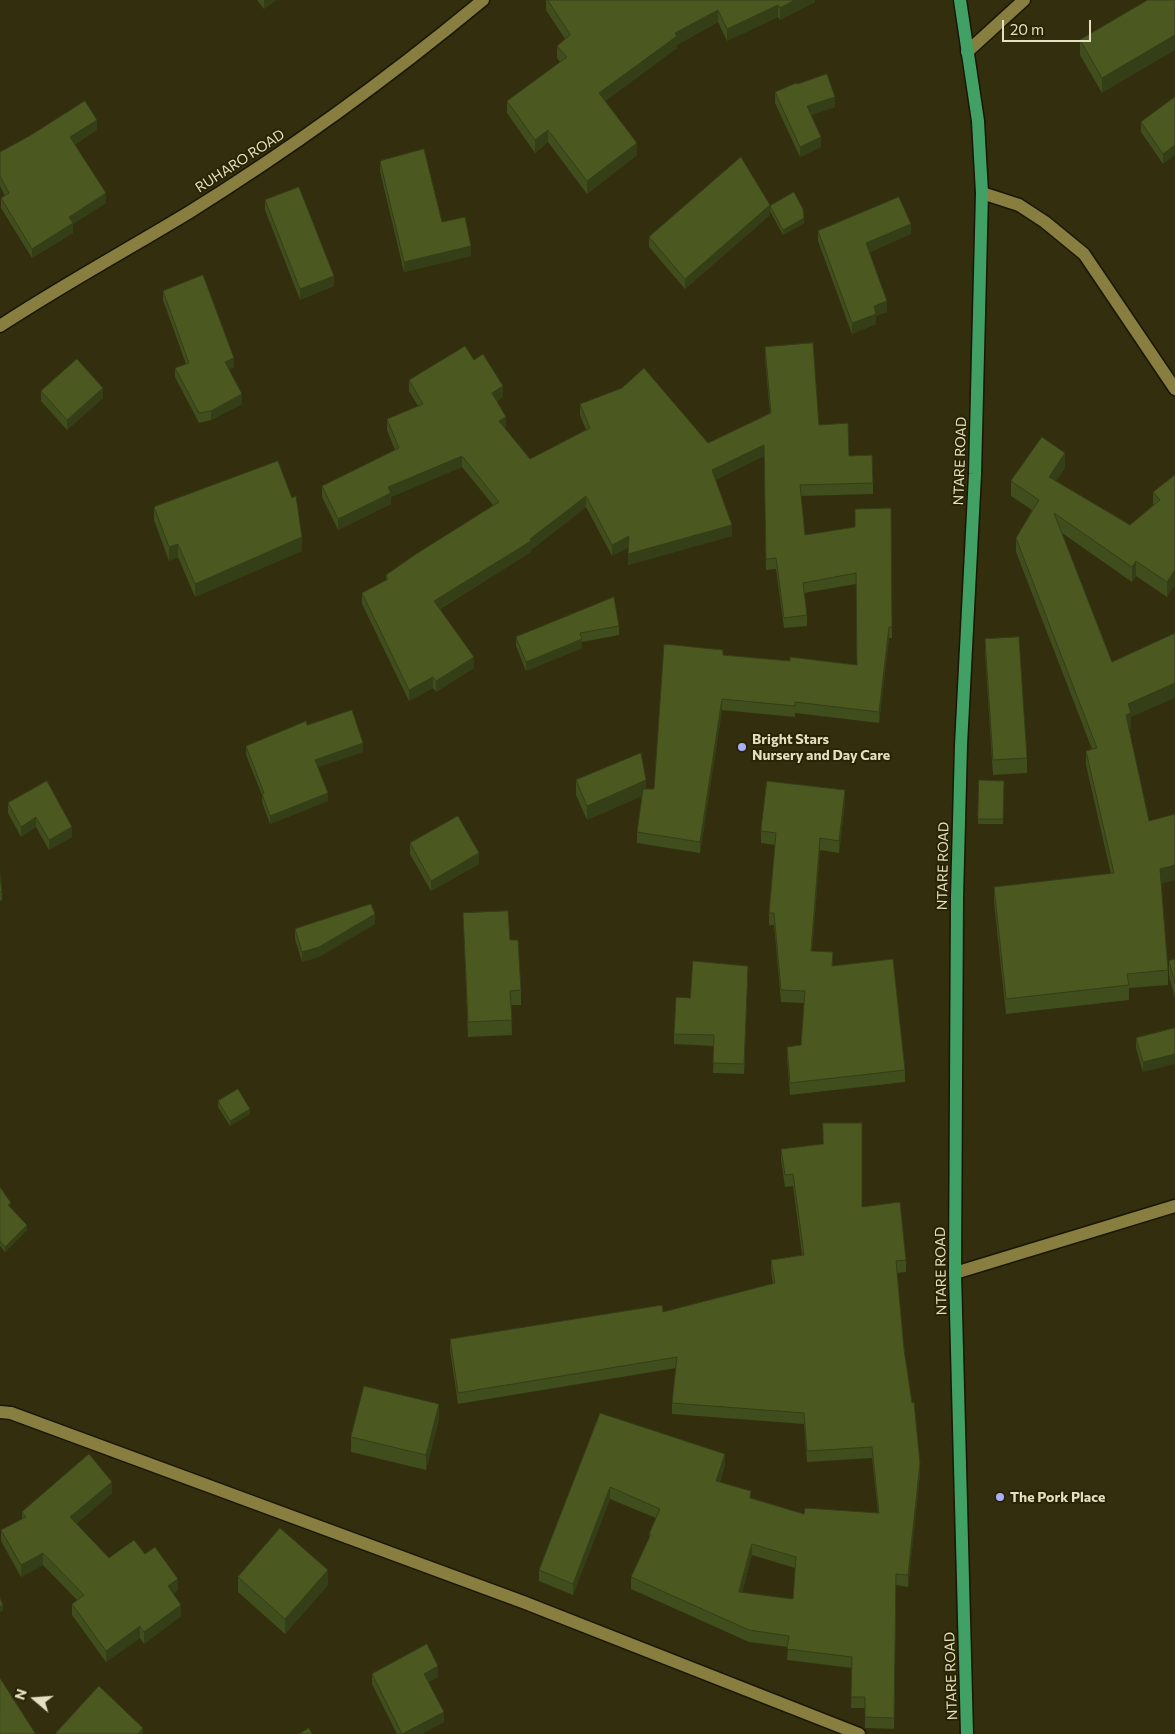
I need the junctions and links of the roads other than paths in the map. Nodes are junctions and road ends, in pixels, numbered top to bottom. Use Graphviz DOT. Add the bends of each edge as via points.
graph roads {
  1 [pos="483,0"];
  2 [pos="960,0"];
  3 [pos="1024,0"];
  4 [pos="967,52"];
  5 [pos="982,193"];
  6 [pos="0,326"];
  7 [pos="1175,389"];
  8 [pos="1175,1206"];
  9 [pos="955,1273"];
  10 [pos="0,1412"];
  11 [pos="859,1734"];
  12 [pos="967,1734"];
  1 -- 6 [label="street, RUHARO ROAD" via="310,133 189,212"];
  2 -- 4 [label="main road, NTARE ROAD"];
  3 -- 4 [label="street"];
  4 -- 5 [label="main road, NTARE ROAD" via="978,121"];
  5 -- 7 [label="street" via="1020,205 1084,254"];
  5 -- 9 [label="main road, NTARE ROAD" via="975,474 957,898"];
  8 -- 9 [label="street"];
  9 -- 12 [label="main road, NTARE ROAD"];
  10 -- 11 [label="street" via="11,1413 175,1472 523,1602"];
}
